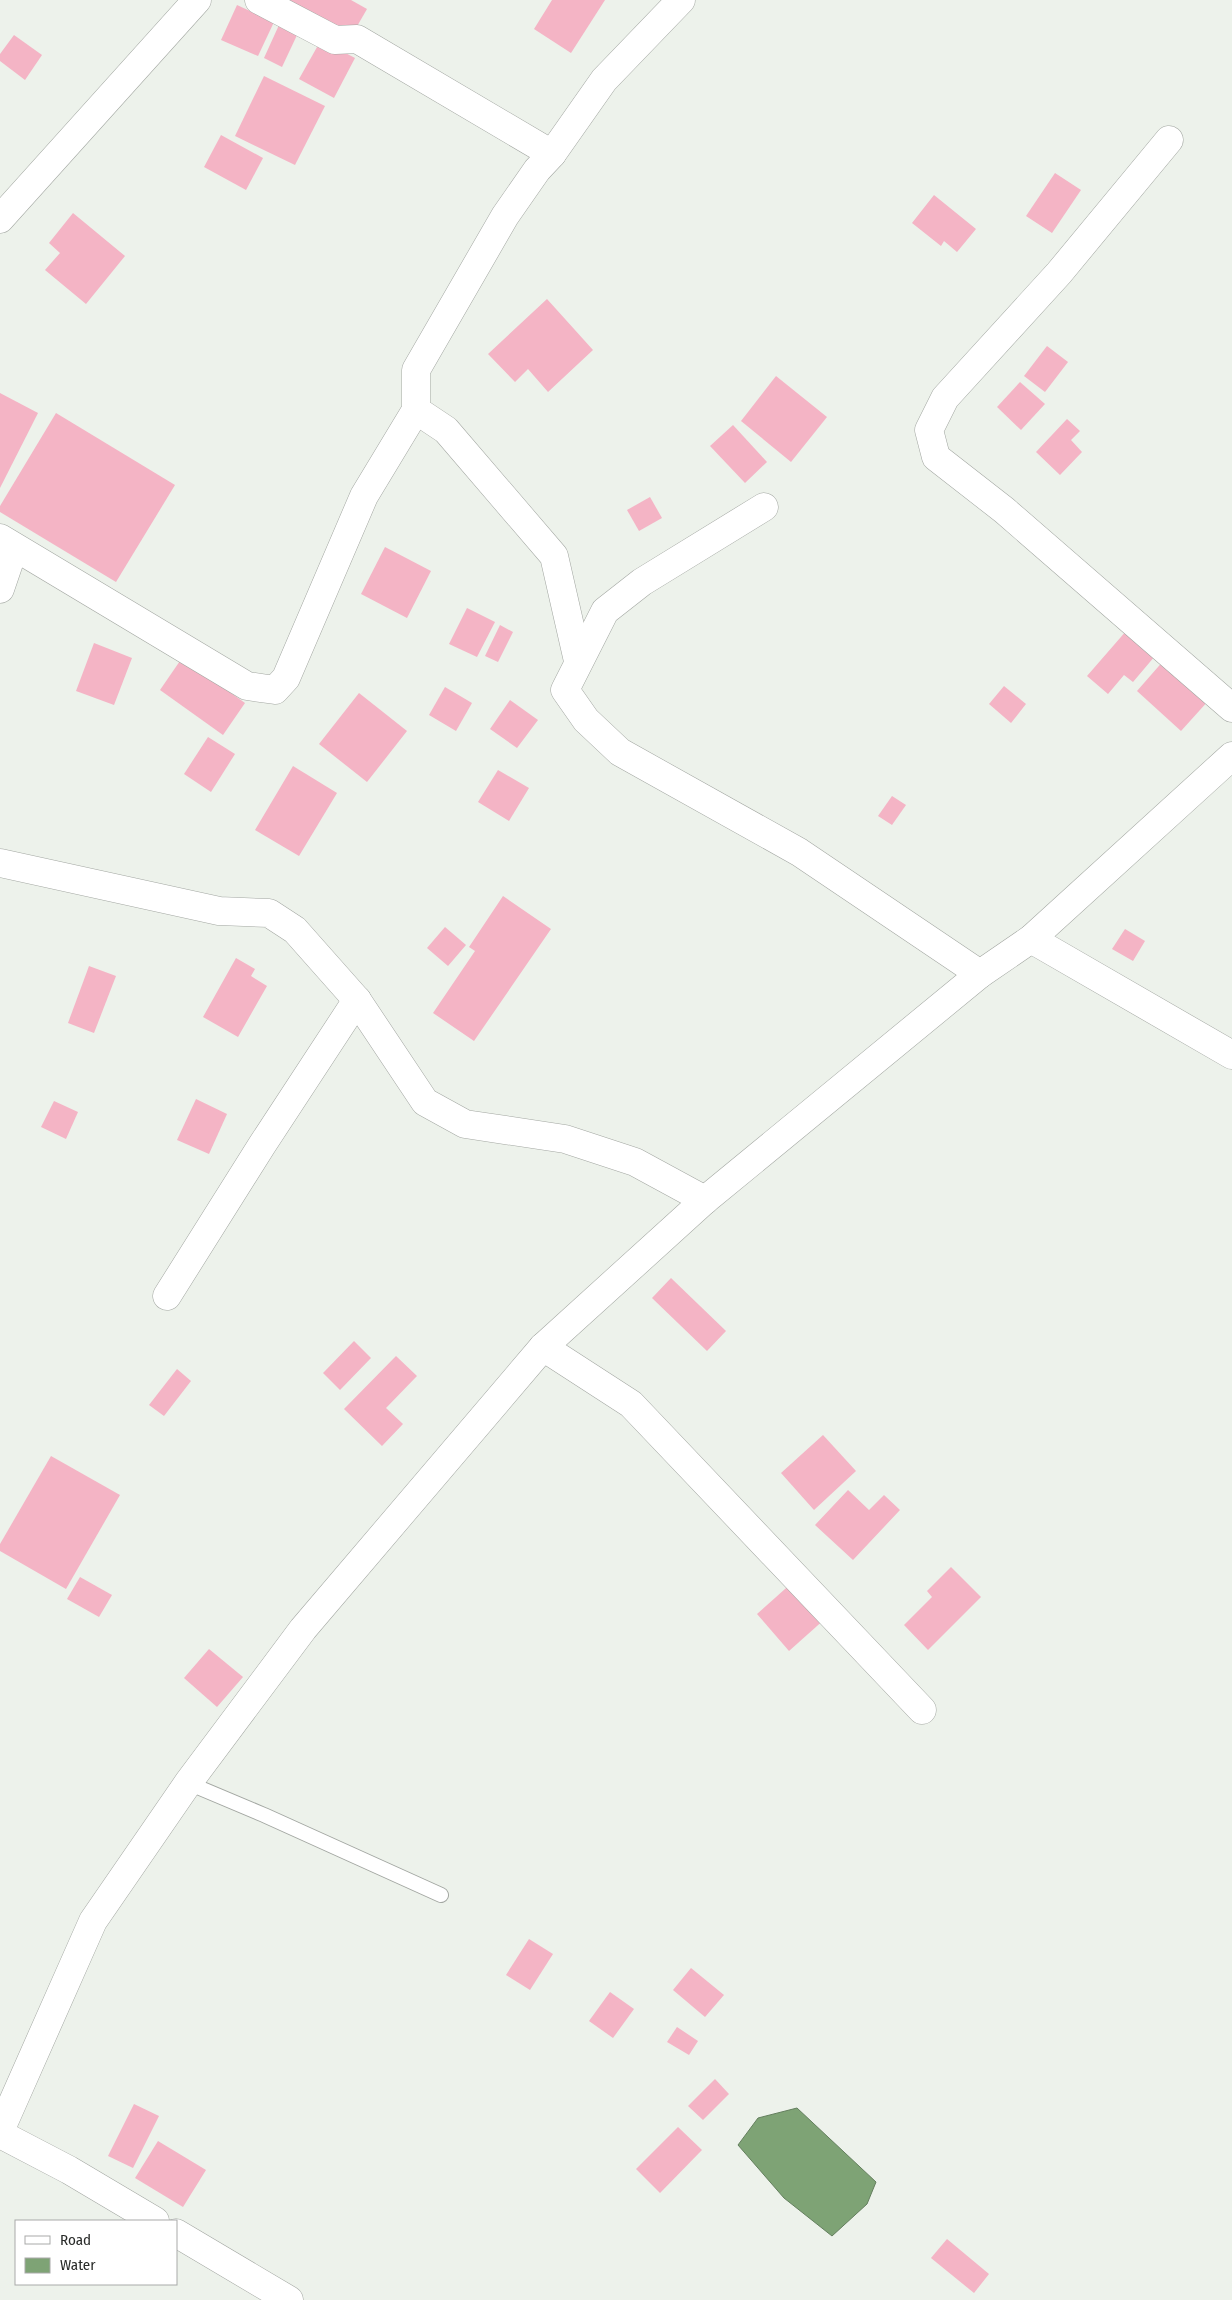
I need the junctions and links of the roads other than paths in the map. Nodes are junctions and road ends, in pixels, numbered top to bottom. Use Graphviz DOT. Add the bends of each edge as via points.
graph roads {
  1 [pos="197,0"];
  2 [pos="259,0"];
  3 [pos="681,0"];
  4 [pos="1170,140"];
  5 [pos="552,154"];
  6 [pos="0,219"];
  7 [pos="416,410"];
  8 [pos="764,507"];
  9 [pos="7,543"];
  10 [pos="0,589"];
  11 [pos="578,661"];
  12 [pos="1232,708"];
  13 [pos="1232,756"];
  14 [pos="1222,780"];
  15 [pos="0,863"];
  16 [pos="1031,939"];
  17 [pos="980,974"];
  18 [pos="357,1000"];
  19 [pos="1232,1055"];
  20 [pos="705,1200"];
  21 [pos="167,1296"];
  22 [pos="543,1347"];
  23 [pos="922,1710"];
  24 [pos="188,1784"];
  25 [pos="441,1894"];
  26 [pos="0,2133"];
  27 [pos="154,2220"];
  28 [pos="178,2235"];
  29 [pos="290,2300"];
  1 -- 6 [label="street"];
  2 -- 5 [label="street" via="335,40 357,39"];
  3 -- 5 [label="street" via="604,80"];
  4 -- 12 [label="street" via="1059,274 945,398 929,430 936,457 1004,510"];
  5 -- 7 [label="street" via="505,216 416,370"];
  7 -- 9 [label="street" via="364,496 286,678 275,690 247,686"];
  7 -- 11 [label="street" via="446,430 554,556"];
  8 -- 11 [label="street" via="642,582 605,611"];
  9 -- 10 [label="street"];
  11 -- 17 [label="street" via="565,690 586,720 620,752 799,852"];
  13 -- 14 [label="street"];
  14 -- 16 [label="street"];
  15 -- 18 [label="street" via="219,911 269,913 295,930"];
  16 -- 17 [label="street"];
  16 -- 19 [label="street"];
  17 -- 20 [label="street"];
  18 -- 20 [label="street" via="425,1102 442,1113 465,1124 565,1138 635,1162"];
  18 -- 21 [label="street"];
  20 -- 22 [label="street"];
  22 -- 23 [label="street" via="631,1404"];
  22 -- 24 [label="street" via="303,1629"];
  24 -- 25 [label="lane"];
  24 -- 26 [label="street" via="94,1921"];
  26 -- 27 [label="street"];
  28 -- 29 [label="street"];
}
